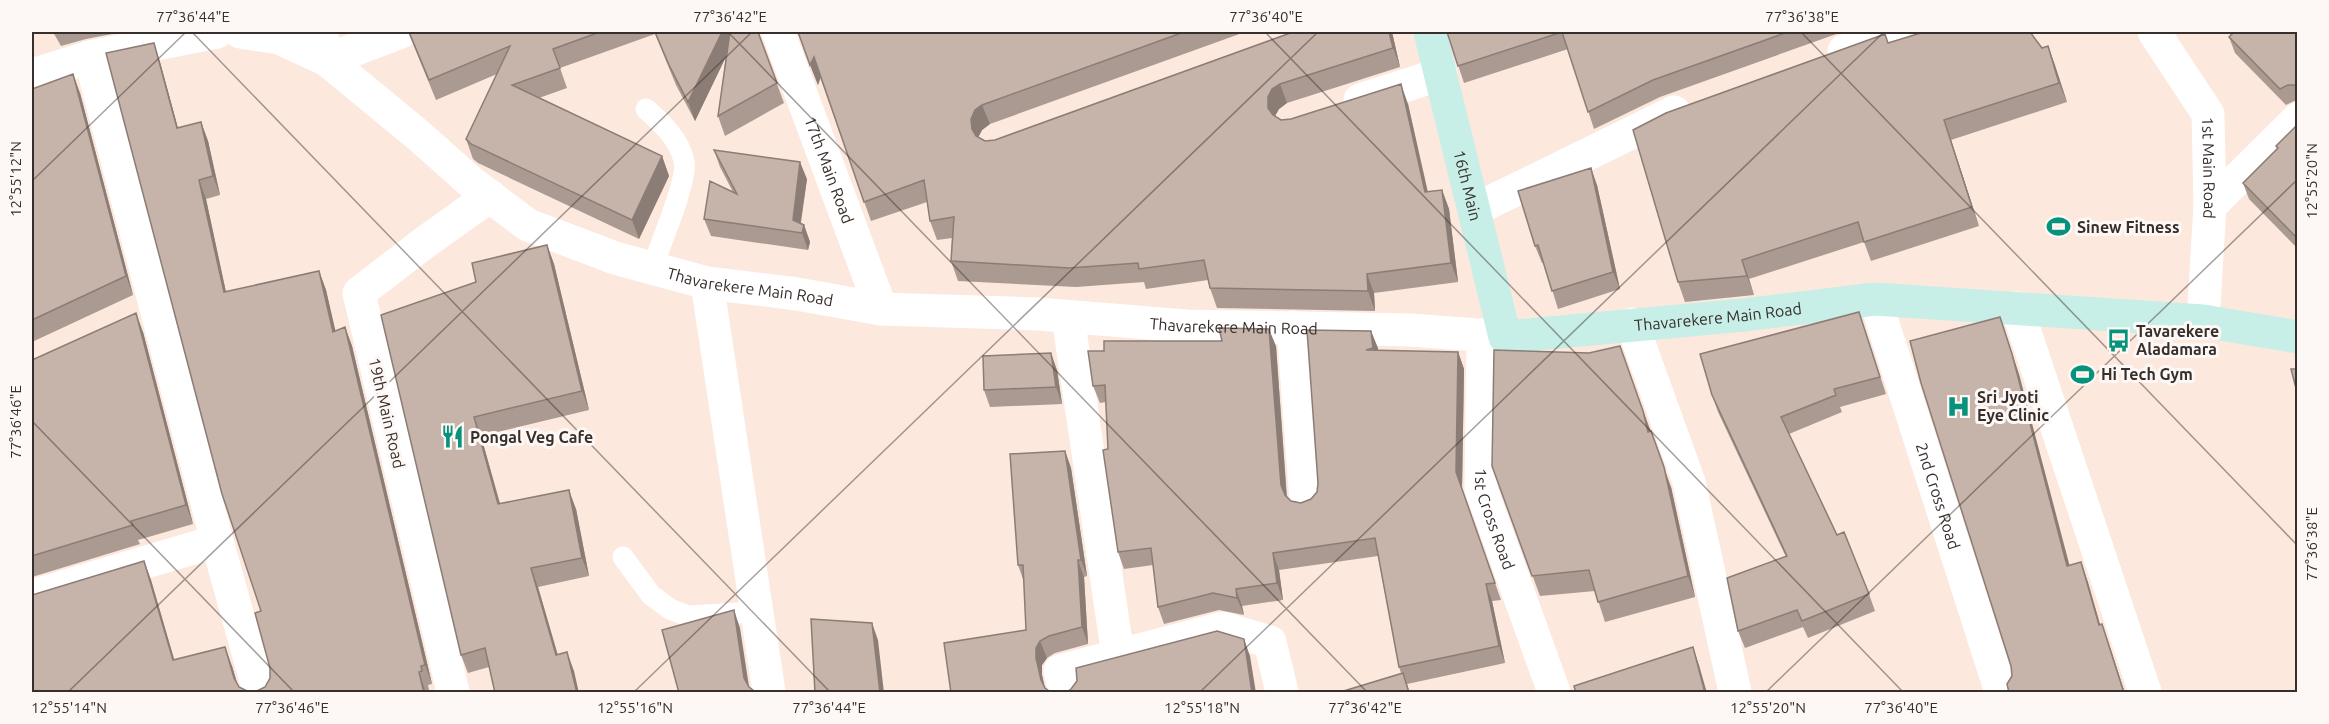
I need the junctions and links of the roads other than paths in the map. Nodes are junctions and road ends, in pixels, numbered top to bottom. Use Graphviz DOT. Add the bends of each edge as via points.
graph roads {
  1 [pos="217,32"];
  2 [pos="240,32"];
  3 [pos="401,32"];
  4 [pos="778,32"];
  5 [pos="1430,32"];
  6 [pos="2154,32"];
  7 [pos="1893,33"];
  8 [pos="324,46"];
  9 [pos="90,57"];
  10 [pos="1817,60"];
  11 [pos="1441,74"];
  12 [pos="32,75"];
  13 [pos="1699,103"];
  14 [pos="646,109"];
  15 [pos="1327,110"];
  16 [pos="2298,119"];
  17 [pos="490,196"];
  18 [pos="2210,206"];
  19 [pos="1474,210"];
  20 [pos="652,268"];
  21 [pos="707,283"];
  22 [pos="1875,299"];
  23 [pos="156,305"];
  24 [pos="2017,308"];
  25 [pos="880,309"];
  26 [pos="1068,316"];
  27 [pos="125,319"];
  28 [pos="2203,321"];
  29 [pos="1632,324"];
  30 [pos="1293,327"];
  31 [pos="1494,336"];
  32 [pos="2298,337"];
  33 [pos="1306,501"];
  34 [pos="217,542"];
  35 [pos="623,557"];
  36 [pos="32,596"];
  37 [pos="757,612"];
  38 [pos="1118,656"];
  39 [pos="259,693"];
  40 [pos="453,693"];
  41 [pos="769,693"];
  42 [pos="1065,693"];
  43 [pos="1282,693"];
  44 [pos="1554,693"];
  45 [pos="1736,693"];
  46 [pos="2001,693"];
  47 [pos="2145,693"];
  1 -- 9 [label="street"];
  2 -- 8 [label="street, Thavarekere Main Road"];
  3 -- 8 [label="street"];
  4 -- 25 [label="street, 17th Main Road"];
  5 -- 11 [label="main road, 16th Main"];
  6 -- 18 [label="street, 1st Main Road" via="2208,114"];
  7 -- 10 [label="street"];
  8 -- 17 [label="street, Thavarekere Main Road" via="418,135"];
  9 -- 12 [label="street"];
  9 -- 23 [label="street"];
  11 -- 15 [label="street"];
  11 -- 19 [label="main road, 16th Main"];
  13 -- 19 [label="street" via="1666,115"];
  14 -- 20 [label="lane" via="669,131 685,162 683,180"];
  16 -- 18 [label="street"];
  17 -- 20 [label="street, Thavarekere Main Road" via="528,225"];
  17 -- 40 [label="street, 19th Main Road" via="359,293"];
  18 -- 28 [label="street, 1st Main Road"];
  19 -- 31 [label="main road, 16th Main"];
  20 -- 21 [label="street, Thavarekere Main Road"];
  21 -- 25 [label="street, Thavarekere Main Road"];
  21 -- 37 [label="street"];
  22 -- 24 [label="main road, Thavarekere Main Road"];
  22 -- 29 [label="main road, Thavarekere Main Road"];
  22 -- 46 [label="street, 2nd Cross Road"];
  23 -- 27 [label="street"];
  23 -- 34 [label="street"];
  24 -- 28 [label="main road, Thavarekere Main Road"];
  24 -- 47 [label="street"];
  25 -- 26 [label="street, Thavarekere Main Road"];
  26 -- 30 [label="street, Thavarekere Main Road" via="1186,326"];
  26 -- 38 [label="street"];
  28 -- 32 [label="main road, Thavarekere Main Road"];
  29 -- 31 [label="main road, Thavarekere Main Road"];
  29 -- 45 [label="street" via="1689,482"];
  30 -- 31 [label="street, Thavarekere Main Road"];
  30 -- 33 [label="street"];
  31 -- 44 [label="street, 1st Cross Road" via="1481,489"];
  34 -- 36 [label="street"];
  34 -- 39 [label="street"];
  35 -- 37 [label="lane" via="651,595 670,609 688,616"];
  37 -- 41 [label="street"];
  38 -- 42 [label="street" via="1060,671"];
  38 -- 43 [label="street" via="1223,628 1270,642"];
}
